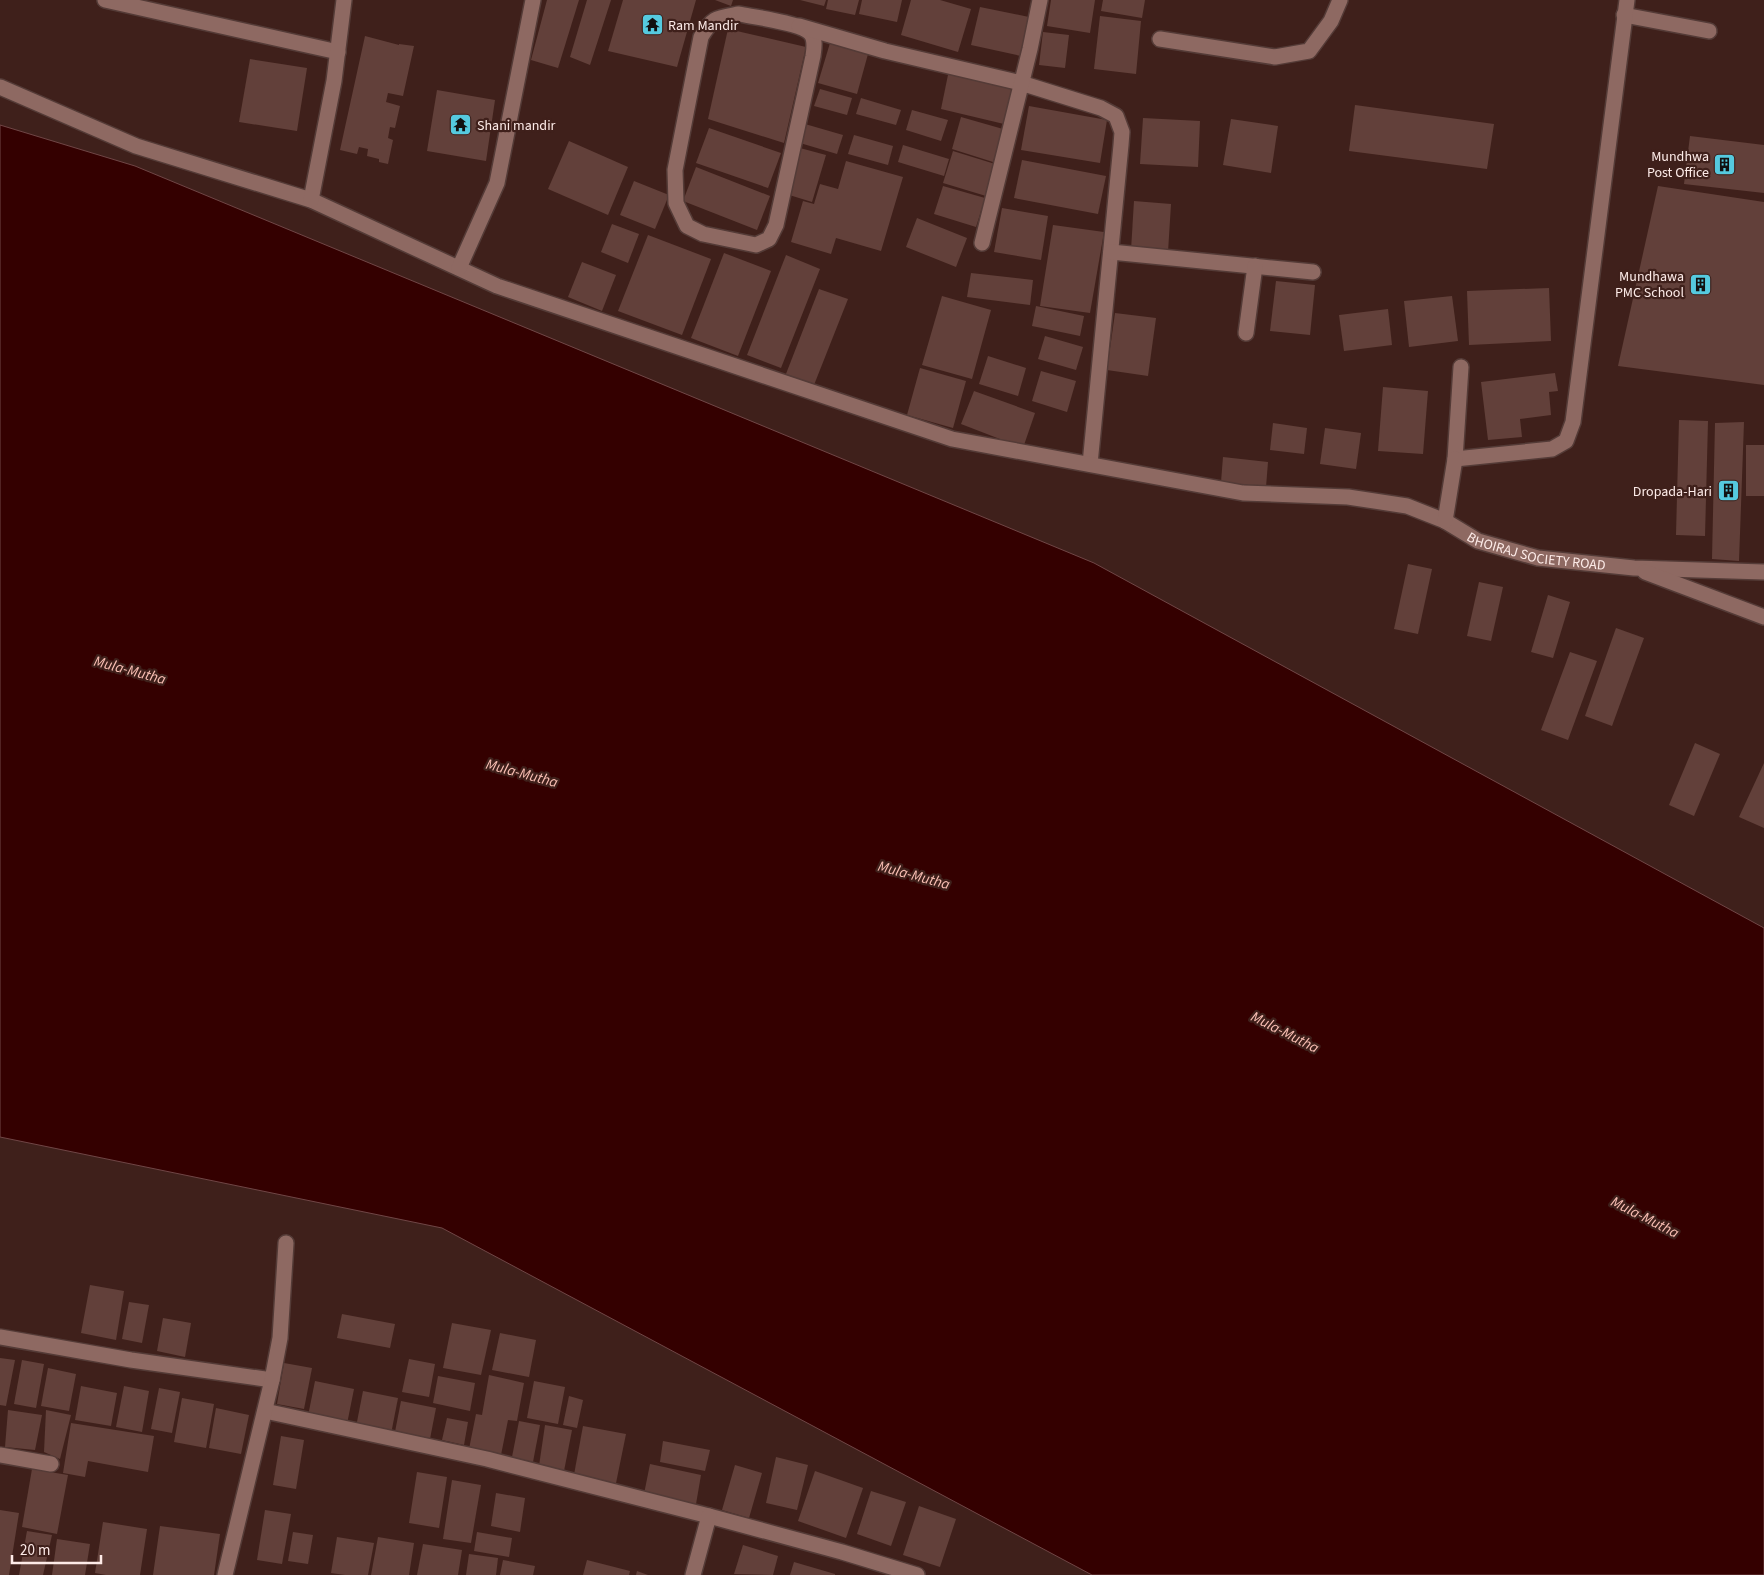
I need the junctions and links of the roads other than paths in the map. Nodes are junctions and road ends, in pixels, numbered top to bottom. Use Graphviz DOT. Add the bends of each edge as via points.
graph roads {
  1 [pos="105,0"];
  2 [pos="344,0"];
  3 [pos="533,0"];
  4 [pos="1040,0"];
  5 [pos="1340,0"];
  6 [pos="740,7"];
  7 [pos="1626,8"];
  8 [pos="799,26"];
  9 [pos="1709,31"];
  10 [pos="1160,39"];
  11 [pos="338,52"];
  12 [pos="1021,83"];
  13 [pos="0,86"];
  14 [pos="310,200"];
  15 [pos="982,242"];
  16 [pos="1111,252"];
  17 [pos="1255,266"];
  18 [pos="459,268"];
  19 [pos="1313,272"];
  20 [pos="1246,333"];
  21 [pos="1461,367"];
  22 [pos="1456,459"];
  23 [pos="1090,464"];
  24 [pos="1445,521"];
  25 [pos="1634,568"];
  26 [pos="1764,572"];
  27 [pos="1764,617"];
  28 [pos="286,1243"];
  29 [pos="0,1337"];
  30 [pos="272,1380"];
  31 [pos="265,1411"];
  32 [pos="0,1455"];
  33 [pos="51,1464"];
  34 [pos="709,1516"];
  35 [pos="225,1575"];
  36 [pos="693,1575"];
  37 [pos="917,1575"];
  1 -- 11 [label="street"];
  2 -- 11 [label="street"];
  3 -- 18 [label="street" via="497,184"];
  4 -- 12 [label="street"];
  5 -- 10 [label="street" via="1331,21 1309,51 1275,57"];
  6 -- 8 [label="street"];
  6 -- 8 [label="street" via="716,18 701,37 676,170 676,204 687,226 703,234 756,245 769,240 776,225 813,56 814,42 810,33"];
  7 -- 9 [label="street"];
  7 -- 22 [label="street" via="1573,422 1566,441 1552,449"];
  8 -- 12 [label="street" via="885,51"];
  11 -- 14 [label="street"];
  12 -- 15 [label="street"];
  12 -- 16 [label="street" via="1101,108 1116,116 1122,132"];
  13 -- 14 [label="street, BHOIRAJ SOCIETY ROAD" via="136,146"];
  14 -- 18 [label="street, BHOIRAJ SOCIETY ROAD"];
  16 -- 17 [label="street"];
  16 -- 23 [label="street"];
  17 -- 19 [label="street"];
  17 -- 20 [label="street"];
  18 -- 23 [label="street, BHOIRAJ SOCIETY ROAD" via="497,286 952,439"];
  21 -- 22 [label="street"];
  22 -- 24 [label="street"];
  23 -- 24 [label="street, BHOIRAJ SOCIETY ROAD" via="1243,493 1348,497 1407,506"];
  24 -- 25 [label="street, BHOIRAJ SOCIETY ROAD" via="1478,542 1538,558"];
  25 -- 26 [label="street, BHOIRAJ SOCIETY ROAD"];
  25 -- 27 [label="street, BHOIRAJ SOCIETY ROAD"];
  28 -- 30 [label="street" via="280,1338"];
  29 -- 30 [label="street"];
  30 -- 31 [label="street"];
  31 -- 34 [label="street" via="487,1459"];
  31 -- 35 [label="street"];
  32 -- 33 [label="street"];
  34 -- 36 [label="street"];
  34 -- 37 [label="street"];
}
